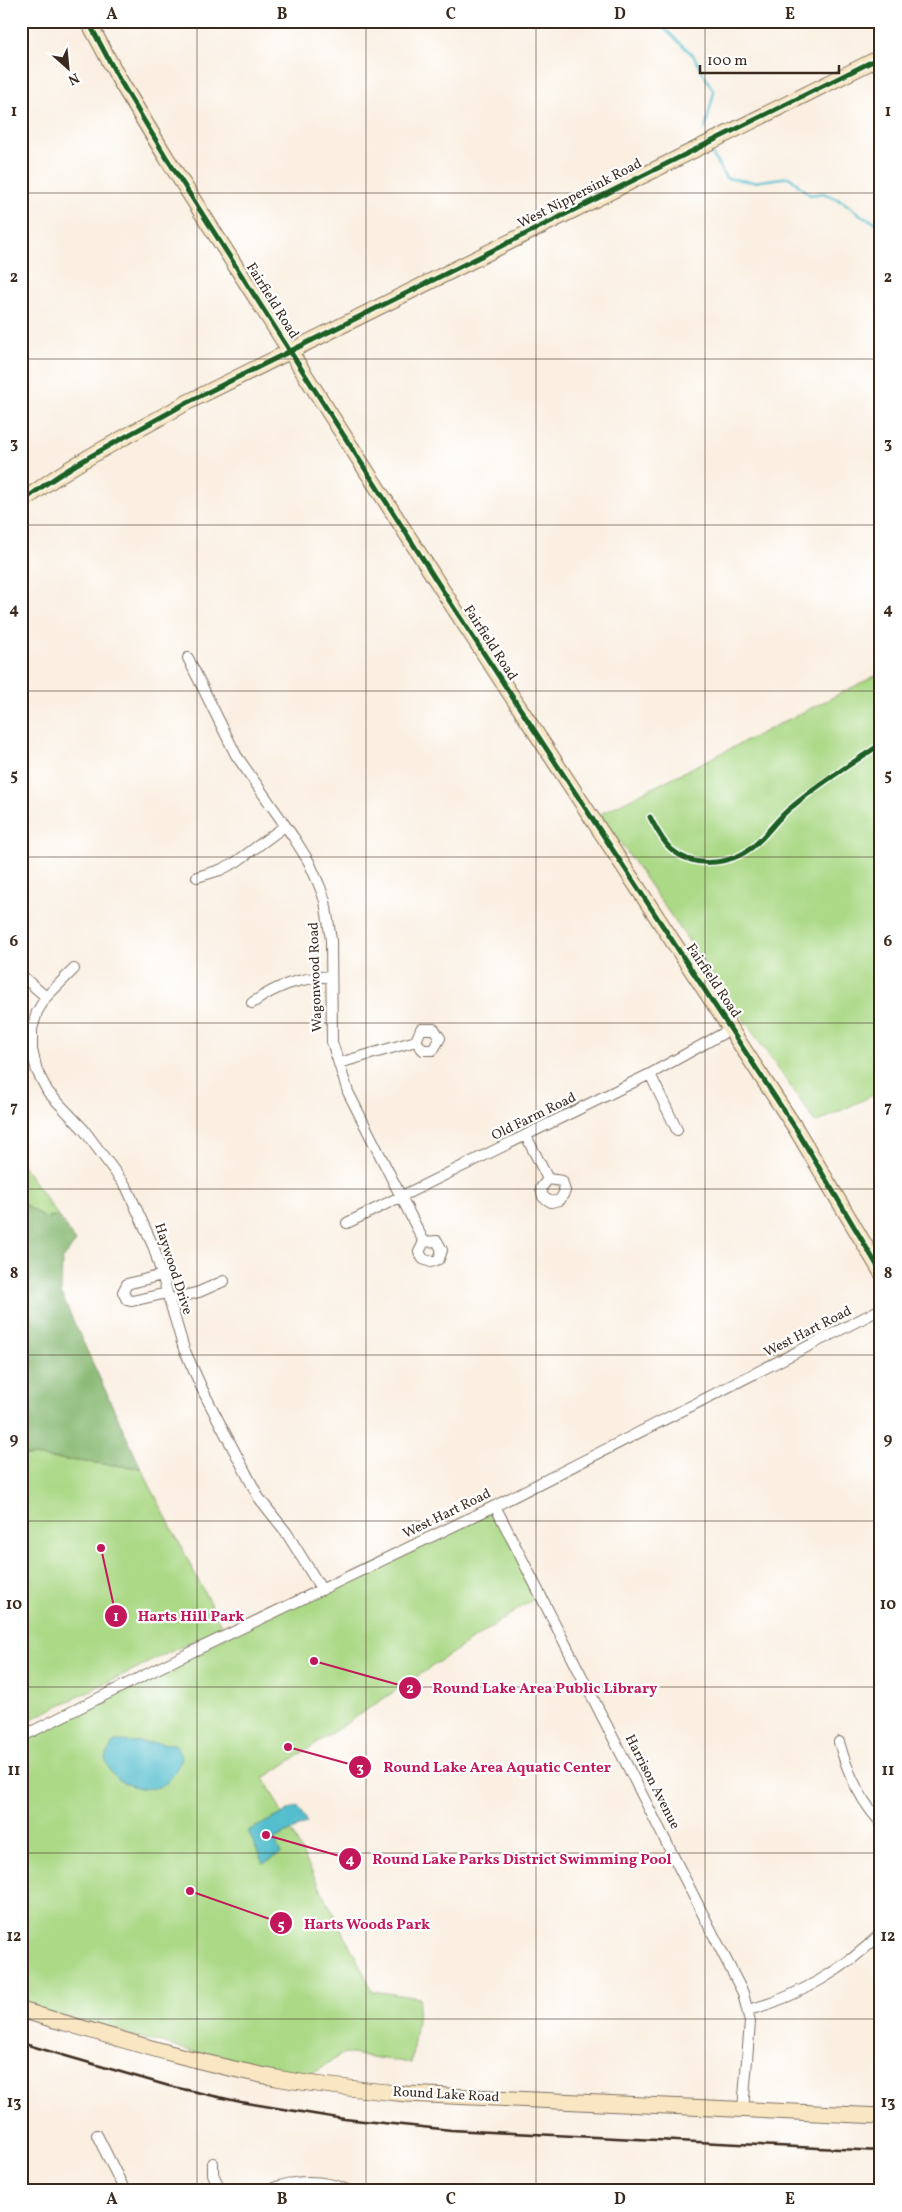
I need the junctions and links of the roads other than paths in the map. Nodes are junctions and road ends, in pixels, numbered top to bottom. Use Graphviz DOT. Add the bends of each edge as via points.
graph roads {
  1 [pos="88,21"];
  2 [pos="881,57"];
  3 [pos="290,351"];
  4 [pos="21,503"];
  5 [pos="188,658"];
  6 [pos="285,826"];
  7 [pos="196,877"];
  8 [pos="74,969"];
  9 [pos="21,975"];
  10 [pos="331,976"];
  11 [pos="46,997"];
  12 [pos="252,1003"];
  13 [pos="732,1030"];
  14 [pos="416,1042"];
  15 [pos="339,1063"];
  16 [pos="650,1074"];
  17 [pos="677,1130"];
  18 [pos="526,1136"];
  19 [pos="548,1179"];
  20 [pos="401,1197"];
  21 [pos="347,1223"];
  22 [pos="424,1242"];
  23 [pos="881,1272"];
  24 [pos="162,1275"];
  25 [pos="224,1281"];
  26 [pos="168,1296"];
  27 [pos="881,1309"];
  28 [pos="496,1506"];
  29 [pos="322,1590"];
  30 [pos="21,1737"];
  31 [pos="839,1742"];
  32 [pos="881,1822"];
  33 [pos="881,1933"];
  34 [pos="21,2010"];
  35 [pos="748,2010"];
  36 [pos="742,2110"];
  37 [pos="881,2116"];
  38 [pos="96,2135"];
  39 [pos="213,2163"];
  40 [pos="125,2191"];
  41 [pos="221,2191"];
  42 [pos="266,2191"];
  43 [pos="350,2191"];
  1 -- 3 [label="street, Fairfield Road" via="166,157"];
  2 -- 3 [label="street, West Nippersink Road"];
  3 -- 4 [label="street, West Nippersink Road" via="186,403 38,489"];
  3 -- 13 [label="street, Fairfield Road" via="476,642"];
  5 -- 6 [label="street, Wagonwood Road" via="236,755"];
  6 -- 7 [label="street" via="236,862"];
  6 -- 10 [label="street, Wagonwood Road" via="309,862 325,901 331,940"];
  8 -- 11 [label="street, Haywood Drive"];
  9 -- 11 [label="street"];
  10 -- 12 [label="street" via="288,982"];
  10 -- 15 [label="street, Wagonwood Road" via="332,1042"];
  11 -- 24 [label="street, Haywood Drive" via="32,1028 32,1050 37,1071 48,1092 89,1136 127,1188 154,1248"];
  13 -- 16 [label="street, Old Farm Road"];
  13 -- 23 [label="street, Fairfield Road" via="796,1129"];
  14 -- 15 [label="street"];
  15 -- 20 [label="street, Wagonwood Road" via="348,1092"];
  16 -- 17 [label="street"];
  16 -- 18 [label="street, Old Farm Road"];
  18 -- 19 [label="street"];
  18 -- 20 [label="street, Old Farm Road"];
  20 -- 21 [label="street, Old Farm Road"];
  20 -- 22 [label="street, Wagonwood Road"];
  24 -- 26 [label="street, Haywood Drive"];
  24 -- 26 [label="street" via="127,1284 123,1292 127,1300 132,1301"];
  25 -- 26 [label="street" via="199,1292"];
  26 -- 29 [label="street, Haywood Drive" via="184,1348 234,1451 259,1498 286,1532"];
  27 -- 28 [label="street, West Hart Road"];
  28 -- 29 [label="street, West Hart Road"];
  28 -- 35 [label="street, Harrison Avenue" via="713,1930"];
  29 -- 30 [label="street, West Hart Road"];
  31 -- 32 [label="street" via="846,1767 862,1797"];
  33 -- 35 [label="street" via="832,1972 768,2005"];
  34 -- 36 [label="street, Round Lake Road" via="164,2051 319,2084 406,2094"];
  35 -- 36 [label="street, Harrison Avenue" via="750,2022"];
  36 -- 37 [label="street, Round Lake Road"];
  38 -- 40 [label="street"];
  39 -- 41 [label="street" via="213,2174"];
  42 -- 43 [label="street" via="297,2182 318,2182"];
}
